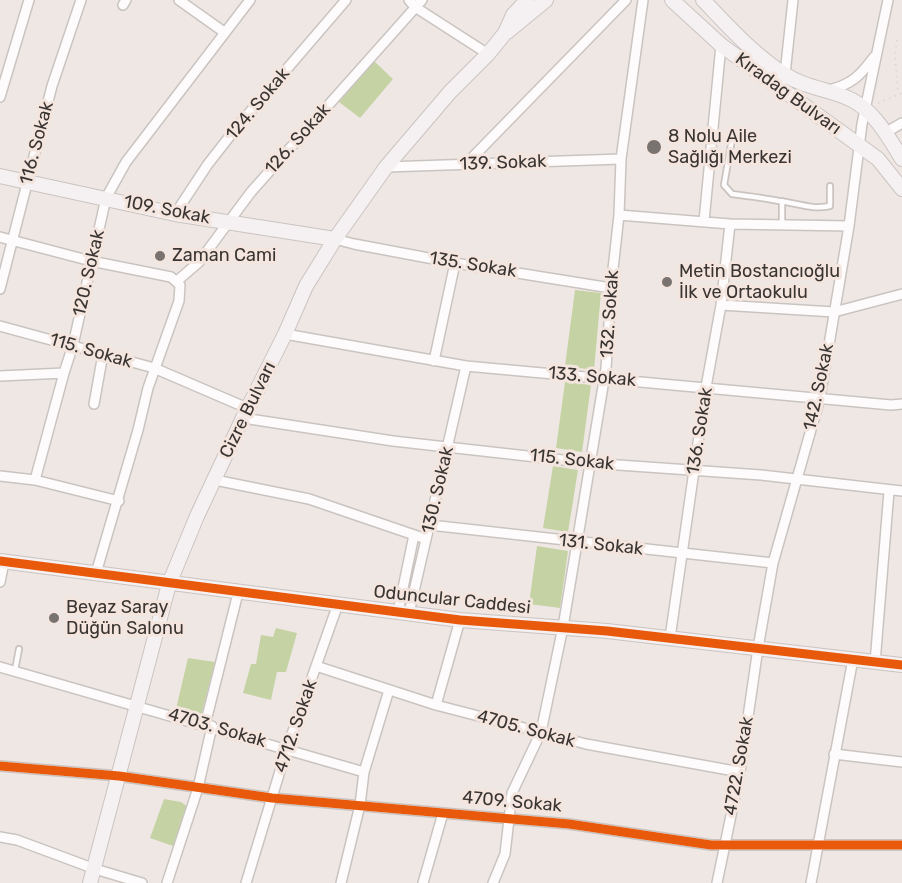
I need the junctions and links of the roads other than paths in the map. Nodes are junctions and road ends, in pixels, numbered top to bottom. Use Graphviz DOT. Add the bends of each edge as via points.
graph roads {
  1 [pos="29,0"];
  2 [pos="81,0"];
  3 [pos="179,0"];
  4 [pos="250,0"];
  5 [pos="346,0"];
  6 [pos="527,0"];
  7 [pos="546,0"];
  8 [pos="626,0"];
  9 [pos="643,0"];
  10 [pos="672,0"];
  11 [pos="703,0"];
  12 [pos="793,0"];
  13 [pos="888,0"];
  14 [pos="416,2"];
  15 [pos="224,32"];
  16 [pos="505,33"];
  17 [pos="721,45"];
  18 [pos="877,52"];
  19 [pos="488,54"];
  20 [pos="785,74"];
  21 [pos="823,91"];
  22 [pos="0,97"];
  23 [pos="866,108"];
  24 [pos="902,123"];
  25 [pos="885,133"];
  26 [pos="732,139"];
  27 [pos="859,146"];
  28 [pos="621,159"];
  29 [pos="902,159"];
  30 [pos="466,164"];
  31 [pos="386,167"];
  32 [pos="0,176"];
  33 [pos="26,182"];
  34 [pos="830,186"];
  35 [pos="902,189"];
  36 [pos="106,198"];
  37 [pos="783,201"];
  38 [pos="175,214"];
  39 [pos="619,215"];
  40 [pos="704,221"];
  41 [pos="229,222"];
  42 [pos="730,224"];
  43 [pos="782,225"];
  44 [pos="849,226"];
  45 [pos="0,237"];
  46 [pos="12,239"];
  47 [pos="335,239"];
  48 [pos="92,261"];
  49 [pos="455,263"];
  50 [pos="177,281"];
  51 [pos="611,288"];
  52 [pos="0,289"];
  53 [pos="902,294"];
  54 [pos="721,305"];
  55 [pos="834,312"];
  56 [pos="0,326"];
  57 [pos="285,334"];
  58 [pos="73,345"];
  59 [pos="103,354"];
  60 [pos="434,361"];
  61 [pos="466,366"];
  62 [pos="154,368"];
  63 [pos="64,373"];
  64 [pos="0,376"];
  65 [pos="604,378"];
  66 [pos="706,387"];
  67 [pos="820,398"];
  68 [pos="94,404"];
  69 [pos="902,404"];
  70 [pos="245,413"];
  71 [pos="448,446"];
  72 [pos="590,463"];
  73 [pos="693,470"];
  74 [pos="0,476"];
  75 [pos="796,478"];
  76 [pos="35,480"];
  77 [pos="215,480"];
  78 [pos="889,491"];
  79 [pos="902,491"];
  80 [pos="118,501"];
  81 [pos="430,525"];
  82 [pos="414,535"];
  83 [pos="426,539"];
  84 [pos="576,542"];
  85 [pos="681,553"];
  86 [pos="2,562"];
  87 [pos="773,563"];
  88 [pos="96,573"];
  89 [pos="0,582"];
  90 [pos="169,584"];
  91 [pos="238,593"];
  92 [pos="338,604"];
  93 [pos="403,612"];
  94 [pos="460,620"];
  95 [pos="563,627"];
  96 [pos="670,638"];
  97 [pos="758,648"];
  98 [pos="20,649"];
  99 [pos="853,660"];
  100 [pos="875,663"];
  101 [pos="902,665"];
  102 [pos="316,666"];
  103 [pos="0,667"];
  104 [pos="15,670"];
  105 [pos="389,690"];
  106 [pos="138,705"];
  107 [pos="436,705"];
  108 [pos="209,725"];
  109 [pos="541,732"];
  110 [pos="287,748"];
  111 [pos="834,754"];
  112 [pos="902,762"];
  113 [pos="0,766"];
  114 [pos="364,772"];
  115 [pos="740,772"];
  116 [pos="119,776"];
  117 [pos="198,788"];
  118 [pos="272,798"];
  119 [pos="360,805"];
  120 [pos="443,813"];
  121 [pos="509,819"];
  122 [pos="0,837"];
  123 [pos="818,844"];
  124 [pos="902,845"];
  125 [pos="724,846"];
  126 [pos="94,869"];
  127 [pos="90,883"];
  128 [pos="142,883"];
  129 [pos="167,883"];
  130 [pos="246,883"];
  131 [pos="341,883"];
  132 [pos="423,883"];
  133 [pos="493,883"];
  134 [pos="717,883"];
  135 [pos="811,883"];
  1 -- 22 [label="street"];
  2 -- 33 [label="street, 116. Sokak"];
  3 -- 15 [label="street"];
  4 -- 15 [label="street, 120. Sokak"];
  5 -- 38 [label="street, 124. Sokak" via="237,127"];
  6 -- 16 [label="main road, Cizre Bulvarı" via="513,15"];
  7 -- 16 [label="main road"];
  8 -- 30 [label="street"];
  9 -- 28 [label="street, 132. Sokak"];
  10 -- 17 [label="main road, Kıradag Bulvarı"];
  11 -- 20 [label="main road, Kıradag Bulvarı" via="748,47"];
  12 -- 20 [label="street"];
  13 -- 18 [label="street, 142. Sokak"];
  14 -- 19 [label="street"];
  14 -- 41 [label="street, 126. Sokak"];
  15 -- 36 [label="street, 120. Sokak" via="126,162"];
  16 -- 19 [label="main road, Cizre Bulvarı"];
  17 -- 27 [label="main road, Kıradag Bulvarı"];
  17 -- 40 [label="street"];
  18 -- 21 [label="street" via="857,77 844,86"];
  18 -- 23 [label="street, 142. Sokak"];
  19 -- 31 [label="main road, Cizre Bulvarı"];
  20 -- 21 [label="main road, Kıradag Bulvarı"];
  21 -- 23 [label="main road, Kıradag Bulvarı"];
  23 -- 25 [label="main road, Kıradag Bulvarı"];
  23 -- 27 [label="street, 142. Sokak"];
  24 -- 25 [label="street"];
  25 -- 29 [label="main road, Kıradag Bulvarı"];
  26 -- 37 [label="lane" via="724,184 727,189 732,194"];
  27 -- 35 [label="main road, Kıradag Bulvarı" via="878,159"];
  27 -- 44 [label="street, 142. Sokak"];
  28 -- 30 [label="street, 139. Sokak"];
  28 -- 39 [label="street, 132. Sokak"];
  30 -- 31 [label="street, 139. Sokak"];
  31 -- 47 [label="main road, Cizre Bulvarı"];
  32 -- 33 [label="main road, 109. Sokak"];
  33 -- 36 [label="main road, 109. Sokak"];
  33 -- 46 [label="street, 116. Sokak"];
  34 -- 37 [label="lane" via="830,206 801,206"];
  36 -- 38 [label="main road, 109. Sokak"];
  36 -- 48 [label="street, 120. Sokak"];
  37 -- 43 [label="lane"];
  38 -- 41 [label="main road, 109. Sokak"];
  39 -- 40 [label="street"];
  39 -- 51 [label="street, 132. Sokak"];
  40 -- 42 [label="street"];
  41 -- 47 [label="main road, 109. Sokak"];
  41 -- 50 [label="street, 126. Sokak" via="199,262"];
  42 -- 43 [label="street"];
  42 -- 54 [label="street, 136. Sokak"];
  43 -- 44 [label="street"];
  44 -- 55 [label="street, 142. Sokak"];
  45 -- 46 [label="street"];
  46 -- 48 [label="street"];
  46 -- 52 [label="street, 116. Sokak"];
  47 -- 49 [label="street, 135. Sokak"];
  47 -- 57 [label="main road, Cizre Bulvarı" via="306,286"];
  48 -- 50 [label="street"];
  48 -- 58 [label="street, 120. Sokak"];
  49 -- 51 [label="street, 135. Sokak"];
  49 -- 60 [label="street"];
  50 -- 62 [label="street" via="179,301"];
  51 -- 65 [label="street, 132. Sokak"];
  53 -- 55 [label="street"];
  54 -- 55 [label="street"];
  54 -- 66 [label="street, 136. Sokak"];
  55 -- 67 [label="street, 142. Sokak"];
  56 -- 58 [label="street, 115. Sokak"];
  57 -- 60 [label="street, 133. Sokak"];
  57 -- 70 [label="main road, Cizre Bulvarı"];
  58 -- 59 [label="street, 115. Sokak"];
  58 -- 63 [label="street, 120. Sokak"];
  59 -- 62 [label="street, 115. Sokak"];
  59 -- 68 [label="street"];
  60 -- 61 [label="street, 133. Sokak"];
  61 -- 65 [label="street, 133. Sokak"];
  61 -- 71 [label="street, 130. Sokak"];
  62 -- 70 [label="street, 115. Sokak"];
  62 -- 80 [label="street"];
  63 -- 64 [label="street"];
  63 -- 76 [label="street, 120. Sokak"];
  65 -- 66 [label="street, 133. Sokak"];
  65 -- 72 [label="street, 132. Sokak"];
  66 -- 67 [label="street, 133. Sokak"];
  66 -- 73 [label="street, 136. Sokak"];
  67 -- 69 [label="street, 133. Sokak"];
  67 -- 75 [label="street, 142. Sokak"];
  70 -- 71 [label="street, 115. Sokak" via="393,441"];
  70 -- 77 [label="main road, Cizre Bulvarı"];
  71 -- 72 [label="street, 115. Sokak"];
  71 -- 81 [label="street, 130. Sokak"];
  72 -- 73 [label="street, 115. Sokak"];
  72 -- 84 [label="street, 132. Sokak"];
  73 -- 75 [label="street, 115. Sokak"];
  73 -- 85 [label="street, 136. Sokak"];
  74 -- 76 [label="street"];
  75 -- 78 [label="street, 115. Sokak"];
  75 -- 87 [label="street, 142. Sokak"];
  76 -- 80 [label="street"];
  77 -- 82 [label="street" via="309,499"];
  77 -- 90 [label="main road, Cizre Bulvarı"];
  78 -- 79 [label="street, 115. Sokak"];
  78 -- 100 [label="street"];
  80 -- 88 [label="street"];
  81 -- 83 [label="street, 130. Sokak"];
  81 -- 84 [label="street, 131. Sokak"];
  82 -- 83 [label="street"];
  82 -- 93 [label="street, 130. Sokak"];
  83 -- 93 [label="street, 130. Sokak"];
  84 -- 85 [label="street, 131. Sokak"];
  84 -- 95 [label="street, 132. Sokak"];
  85 -- 87 [label="street, 131. Sokak"];
  85 -- 96 [label="street, 136. Sokak"];
  86 -- 88 [label="main road, Oduncular Caddesi"];
  86 -- 89 [label="street"];
  87 -- 97 [label="street, 142. Sokak"];
  88 -- 90 [label="main road, Oduncular Caddesi"];
  90 -- 91 [label="main road, Oduncular Caddesi"];
  90 -- 106 [label="main road, Cizre Bulvarı"];
  91 -- 92 [label="main road, Oduncular Caddesi"];
  91 -- 108 [label="street"];
  92 -- 93 [label="main road, Oduncular Caddesi"];
  92 -- 102 [label="street, 4712. Sokak"];
  93 -- 94 [label="main road, Oduncular Caddesi"];
  94 -- 95 [label="main road, Oduncular Caddesi"];
  94 -- 107 [label="street"];
  95 -- 96 [label="main road, Oduncular Caddesi"];
  95 -- 109 [label="street, 132. Sokak"];
  96 -- 97 [label="main road, Oduncular Caddesi"];
  97 -- 99 [label="main road, Oduncular Caddesi"];
  97 -- 115 [label="street, 4722. Sokak"];
  98 -- 104 [label="lane"];
  99 -- 100 [label="main road, Oduncular Caddesi"];
  99 -- 111 [label="street"];
  100 -- 101 [label="main road, Oduncular Caddesi"];
  102 -- 105 [label="street, 4705. Sokak"];
  102 -- 110 [label="street, 4712. Sokak"];
  103 -- 104 [label="street, 4703. Sokak"];
  104 -- 106 [label="street, 4703. Sokak"];
  105 -- 107 [label="street, 4705. Sokak"];
  105 -- 114 [label="street"];
  106 -- 108 [label="street, 4703. Sokak"];
  106 -- 116 [label="main road, Cizre Bulvarı"];
  107 -- 109 [label="street, 4705. Sokak"];
  108 -- 110 [label="street, 4703. Sokak"];
  108 -- 117 [label="street"];
  109 -- 115 [label="street, 4705. Sokak"];
  109 -- 121 [label="street, 132. Sokak" via="512,793"];
  110 -- 114 [label="street, 4703. Sokak"];
  110 -- 118 [label="street, 4712. Sokak"];
  111 -- 112 [label="street"];
  111 -- 123 [label="street"];
  113 -- 116 [label="street, 4709. Sokak"];
  114 -- 119 [label="street"];
  115 -- 125 [label="street, 4722. Sokak"];
  116 -- 117 [label="street, 4709. Sokak"];
  116 -- 126 [label="main road, Cizre Bulvarı"];
  117 -- 118 [label="street, 4709. Sokak"];
  117 -- 129 [label="street"];
  118 -- 119 [label="street, 4709. Sokak"];
  118 -- 130 [label="street, 4712. Sokak"];
  119 -- 120 [label="street, 4709. Sokak"];
  119 -- 131 [label="street"];
  120 -- 121 [label="street, 4709. Sokak"];
  120 -- 132 [label="street"];
  121 -- 125 [label="street, 4709. Sokak"];
  121 -- 133 [label="street, 132. Sokak" via="505,854"];
  122 -- 126 [label="street"];
  123 -- 124 [label="street, 4709. Sokak"];
  123 -- 125 [label="street, 4709. Sokak"];
  123 -- 135 [label="street"];
  125 -- 134 [label="street, 4722. Sokak"];
  126 -- 127 [label="main road, Cizre Bulvarı"];
  126 -- 128 [label="street"];
}
